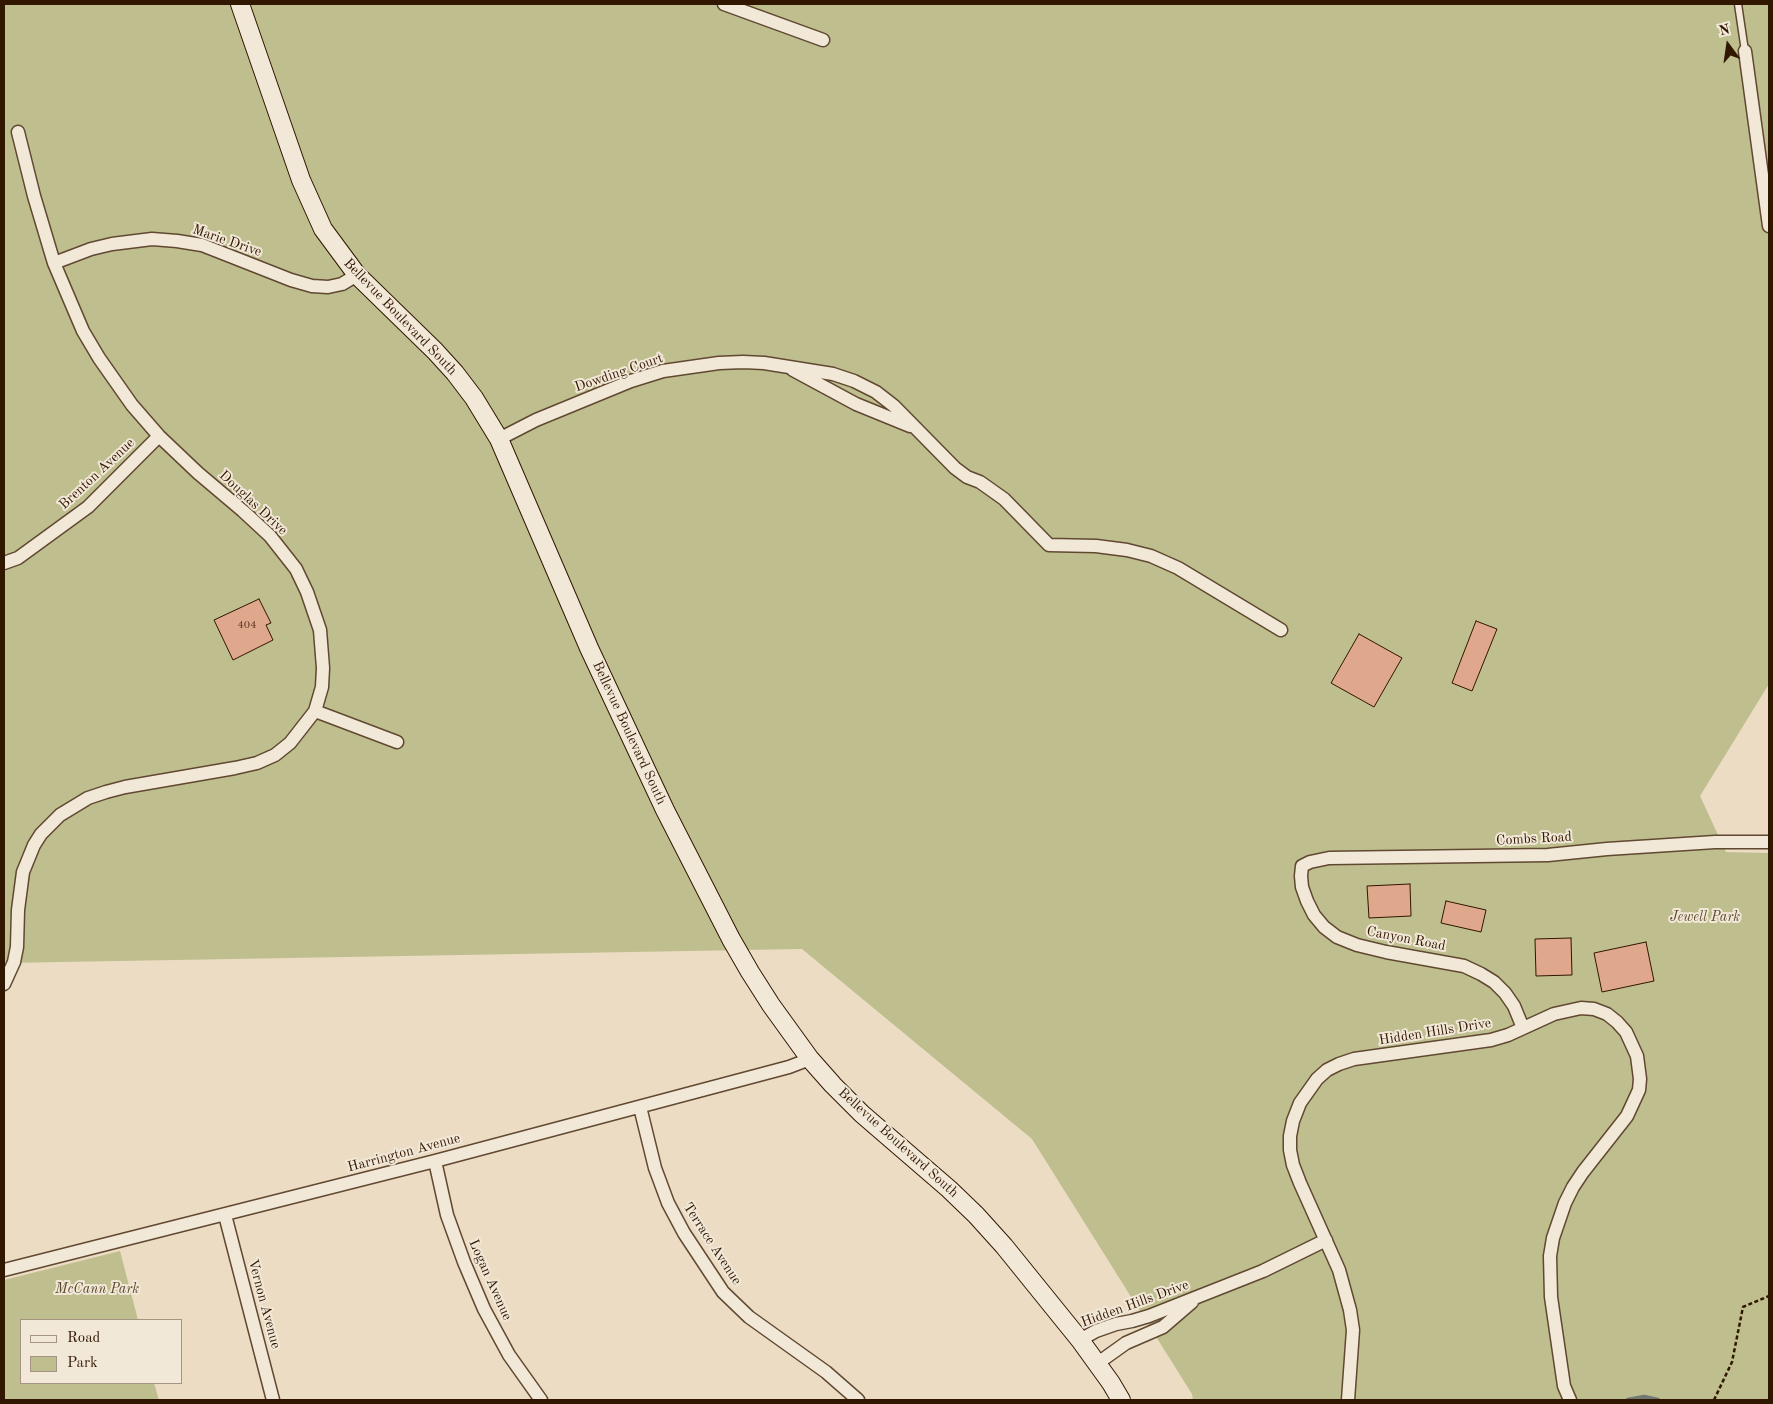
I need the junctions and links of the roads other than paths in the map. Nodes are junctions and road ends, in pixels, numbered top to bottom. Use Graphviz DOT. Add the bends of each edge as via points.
graph roads {
  1 [pos="240,4"];
  2 [pos="724,4"];
  3 [pos="1738,4"];
  4 [pos="823,40"];
  5 [pos="1745,51"];
  6 [pos="18,132"];
  7 [pos="1769,226"];
  8 [pos="54,263"];
  9 [pos="357,275"];
  10 [pos="786,367"];
  11 [pos="917,429"];
  12 [pos="159,436"];
  13 [pos="499,439"];
  14 [pos="4,563"];
  15 [pos="1280,630"];
  16 [pos="315,711"];
  17 [pos="397,742"];
  18 [pos="1769,842"];
  19 [pos="1302,866"];
  20 [pos="4,984"];
  21 [pos="1523,1028"];
  22 [pos="810,1059"];
  23 [pos="640,1107"];
  24 [pos="435,1161"];
  25 [pos="225,1215"];
  26 [pos="1326,1240"];
  27 [pos="4,1270"];
  28 [pos="1200,1295"];
  29 [pos="1080,1340"];
  30 [pos="1098,1363"];
  31 [pos="273,1400"];
  32 [pos="541,1400"];
  33 [pos="858,1400"];
  34 [pos="1120,1400"];
  35 [pos="1348,1400"];
  36 [pos="1570,1400"];
  1 -- 9 [label="street, Bellevue Boulevard South" via="311,205 324,230"];
  2 -- 4 [label="street"];
  3 -- 5 [label="lane"];
  5 -- 7 [label="street"];
  6 -- 8 [label="street, Douglas Drive"];
  8 -- 9 [label="street, Marie Drive" via="112,244 152,239 202,245 312,286 342,284"];
  8 -- 12 [label="street, Douglas Drive" via="95,351 132,405"];
  9 -- 13 [label="street, Bellevue Boulevard South" via="455,373"];
  10 -- 11 [label="street, Dowding Court" via="856,404"];
  10 -- 11 [label="street, Dowding Court" via="833,374 854,381 876,392"];
  10 -- 13 [label="street, Dowding Court" via="750,362 719,363 663,371 536,420"];
  11 -- 15 [label="street, Dowding Court" via="955,468 1004,499 1049,545 1096,546 1151,556 1178,568"];
  12 -- 14 [label="street, Brenton Avenue" via="88,508 18,558"];
  12 -- 16 [label="street, Douglas Drive" via="270,536 296,569 313,605 320,630 322,687"];
  13 -- 22 [label="street, Bellevue Boulevard South" via="589,648 665,810 750,972"];
  16 -- 17 [label="street"];
  16 -- 20 [label="street, Douglas Drive" via="290,743 257,763 106,792 60,815 38,840 22,872 17,948"];
  18 -- 19 [label="street, Combs Road" via="1607,849 1548,856 1329,858"];
  19 -- 21 [label="street, Canyon Road" via="1302,887 1314,915 1337,937 1386,952 1464,966 1481,974 1504,993 1514,1006"];
  21 -- 26 [label="street, Hidden Hills Drive" via="1476,1044 1354,1060 1327,1070 1317,1079 1300,1103 1293,1121 1290,1150 1300,1183"];
  21 -- 36 [label="street, Hidden Hills Drive" via="1567,1010 1581,1008 1607,1014 1626,1032 1640,1068 1639,1090 1634,1104 1582,1172 1565,1203 1553,1238 1551,1298 1564,1386"];
  22 -- 23 [label="street, Harrington Avenue"];
  22 -- 29 [label="street, Bellevue Boulevard South" via="862,1114 976,1215"];
  23 -- 24 [label="street, Harrington Avenue"];
  23 -- 33 [label="street, Terrace Avenue" via="655,1168 668,1204 724,1292 750,1317 826,1372"];
  24 -- 25 [label="street, Harrington Avenue"];
  24 -- 32 [label="street, Logan Avenue" via="447,1215 467,1270 509,1355"];
  25 -- 27 [label="street, Harrington Avenue"];
  25 -- 31 [label="street, Vernon Avenue"];
  26 -- 28 [label="street, Hidden Hills Drive" via="1263,1271"];
  26 -- 35 [label="street, Hidden Hills Drive" via="1339,1270 1353,1330"];
  28 -- 29 [label="street, Hidden Hills Drive" via="1149,1316 1096,1331"];
  28 -- 30 [label="street, Hidden Hills Drive" via="1163,1326 1126,1343"];
  29 -- 30 [label="street, Bellevue Boulevard South"];
  30 -- 34 [label="street, Bellevue Boulevard South"];
}
